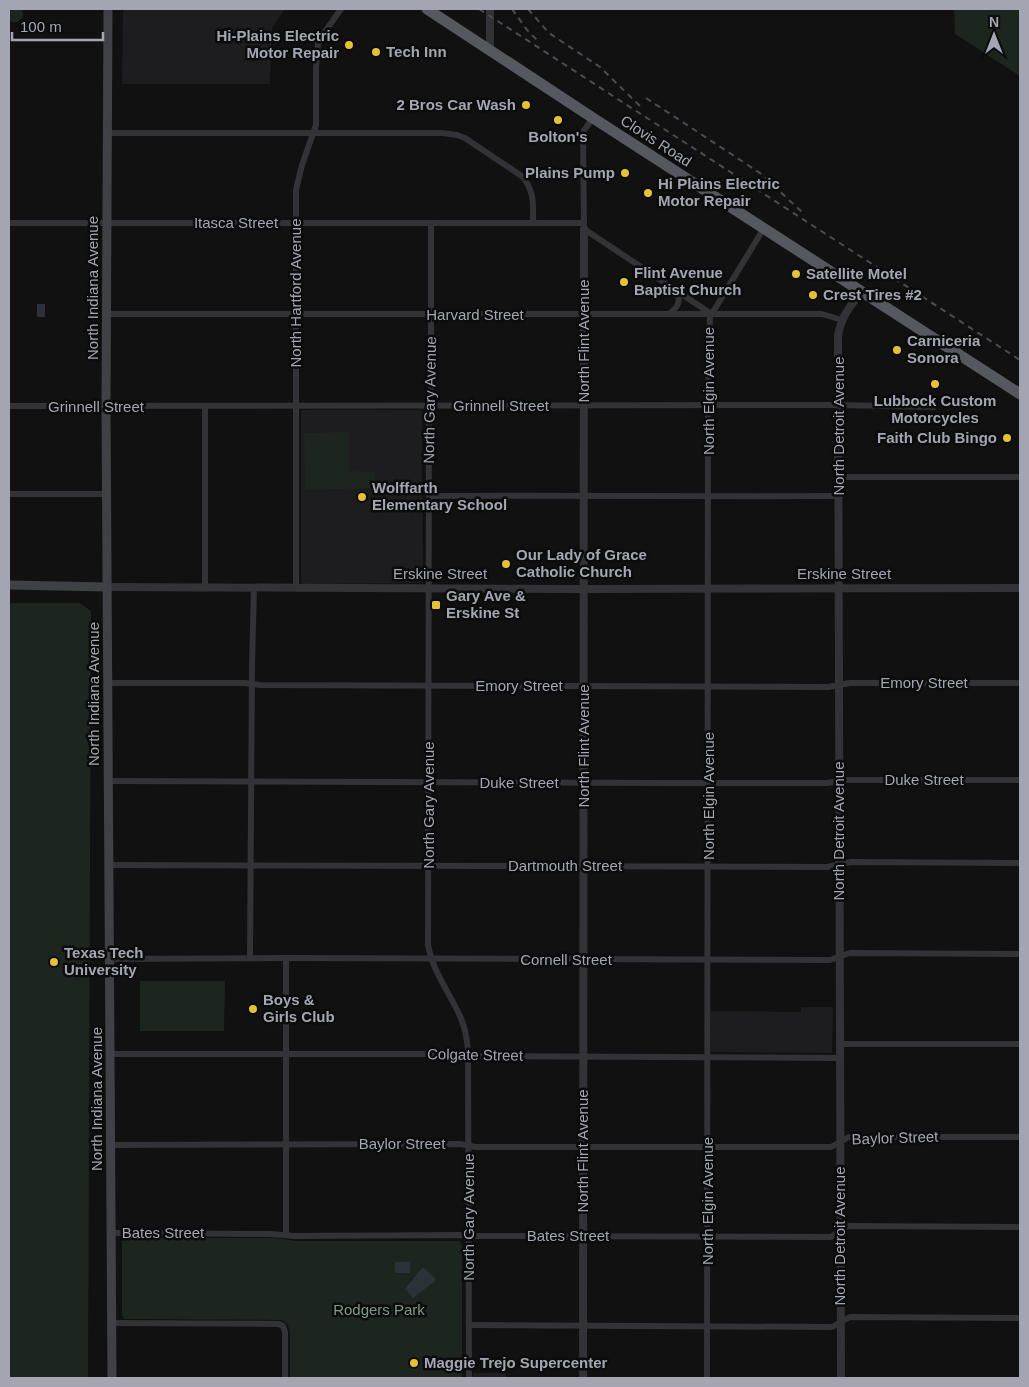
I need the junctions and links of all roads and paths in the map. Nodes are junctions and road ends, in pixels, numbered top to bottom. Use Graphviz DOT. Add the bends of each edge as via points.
graph roads {
  1 [pos="108,9"];
  2 [pos="341,9"];
  3 [pos="427,9"];
  4 [pos="490,9"];
  5 [pos="490,50"];
  6 [pos="593,118"];
  7 [pos="108,133"];
  8 [pos="314,134"];
  9 [pos="9,223"];
  10 [pos="108,223"];
  11 [pos="296,223"];
  12 [pos="432,223"];
  13 [pos="532,223"];
  14 [pos="584,226"];
  15 [pos="764,228"];
  16 [pos="862,291"];
  17 [pos="677,292"];
  18 [pos="107,314"];
  19 [pos="584,314"];
  20 [pos="669,314"];
  21 [pos="711,314"];
  22 [pos="297,315"];
  23 [pos="432,315"];
  24 [pos="842,320"];
  25 [pos="1020,394"];
  26 [pos="708,405"];
  27 [pos="839,405"];
  28 [pos="9,406"];
  29 [pos="106,406"];
  30 [pos="296,406"];
  31 [pos="430,406"];
  32 [pos="584,406"];
  33 [pos="205,407"];
  34 [pos="934,407"];
  35 [pos="839,477"];
  36 [pos="1020,478"];
  37 [pos="9,494"];
  38 [pos="107,494"];
  39 [pos="583,495"];
  40 [pos="430,496"];
  41 [pos="840,496"];
  42 [pos="708,497"];
  43 [pos="9,585"];
  44 [pos="107,587"];
  45 [pos="254,587"];
  46 [pos="205,588"];
  47 [pos="296,588"];
  48 [pos="429,588"];
  49 [pos="839,588"];
  50 [pos="1020,588"];
  51 [pos="583,589"];
  52 [pos="708,589"];
  53 [pos="108,683"];
  54 [pos="1020,683"];
  55 [pos="252,684"];
  56 [pos="839,685"];
  57 [pos="429,686"];
  58 [pos="584,686"];
  59 [pos="708,687"];
  60 [pos="108,780"];
  61 [pos="1020,780"];
  62 [pos="251,781"];
  63 [pos="839,781"];
  64 [pos="429,782"];
  65 [pos="583,783"];
  66 [pos="708,783"];
  67 [pos="1020,863"];
  68 [pos="839,864"];
  69 [pos="110,865"];
  70 [pos="250,866"];
  71 [pos="428,866"];
  72 [pos="583,866"];
  73 [pos="709,866"];
  74 [pos="1020,954"];
  75 [pos="839,957"];
  76 [pos="250,958"];
  77 [pos="286,958"];
  78 [pos="110,959"];
  79 [pos="432,959"];
  80 [pos="583,960"];
  81 [pos="708,960"];
  82 [pos="839,1044"];
  83 [pos="1020,1044"];
  84 [pos="111,1054"];
  85 [pos="286,1054"];
  86 [pos="468,1055"];
  87 [pos="583,1057"];
  88 [pos="708,1057"];
  89 [pos="839,1058"];
  90 [pos="1020,1136"];
  91 [pos="840,1142"];
  92 [pos="112,1145"];
  93 [pos="286,1145"];
  94 [pos="468,1146"];
  95 [pos="583,1147"];
  96 [pos="708,1147"];
  97 [pos="1020,1227"];
  98 [pos="840,1231"];
  99 [pos="112,1233"];
  100 [pos="286,1235"];
  101 [pos="469,1236"];
  102 [pos="583,1236"];
  103 [pos="708,1237"];
  104 [pos="1020,1318"];
  105 [pos="112,1323"];
  106 [pos="840,1323"];
  107 [pos="468,1325"];
  108 [pos="583,1326"];
  109 [pos="708,1326"];
  110 [pos="112,1378"];
  111 [pos="285,1378"];
  112 [pos="468,1378"];
  113 [pos="583,1378"];
  114 [pos="708,1378"];
  115 [pos="841,1378"];
  1 -- 7 [label="main road, North Indiana Avenue"];
  2 -- 8 [label="street, North Hartford Avenue" via="318,44"];
  3 -- 5 [label="highway, Clovis Road"];
  4 -- 5 [label="street"];
  5 -- 6 [label="highway, Clovis Road"];
  6 -- 14 [label="street, North Flint Avenue" via="583,132"];
  6 -- 15 [label="highway, Clovis Road"];
  7 -- 8 [label="street"];
  7 -- 10 [label="main road, North Indiana Avenue"];
  8 -- 11 [label="street, North Hartford Avenue" via="298,179"];
  8 -- 13 [label="street" via="457,135 523,177 532,193"];
  9 -- 10 [label="street, Itasca Street"];
  10 -- 11 [label="street, Itasca Street"];
  10 -- 18 [label="main road, North Indiana Avenue"];
  11 -- 12 [label="street, Itasca Street"];
  11 -- 22 [label="street, North Hartford Avenue"];
  12 -- 13 [label="street, Itasca Street"];
  12 -- 23 [label="street, North Gary Avenue"];
  13 -- 14 [label="street, Itasca Street"];
  14 -- 17 [label="street"];
  14 -- 19 [label="street, North Flint Avenue"];
  15 -- 16 [label="highway, Clovis Road"];
  15 -- 21 [label="street, North Elgin Avenue"];
  16 -- 24 [label="street, North Detroit Avenue"];
  16 -- 25 [label="highway, Clovis Road"];
  17 -- 20 [label="street" via="679,303"];
  17 -- 21 [label="street"];
  18 -- 22 [label="street, Harvard Street"];
  18 -- 29 [label="main road, North Indiana Avenue"];
  19 -- 20 [label="street, Harvard Street"];
  19 -- 23 [label="street, Harvard Street"];
  19 -- 32 [label="street, North Flint Avenue"];
  20 -- 21 [label="street, Harvard Street"];
  21 -- 24 [label="street, Harvard Street" via="822,314"];
  21 -- 26 [label="street, North Elgin Avenue"];
  22 -- 23 [label="street, Harvard Street"];
  22 -- 30 [label="street, North Hartford Avenue"];
  23 -- 31 [label="street, North Gary Avenue"];
  24 -- 27 [label="street, North Detroit Avenue" via="838,336"];
  26 -- 27 [label="street, Grinnell Street"];
  26 -- 32 [label="street, Grinnell Street"];
  26 -- 42 [label="street, North Elgin Avenue"];
  27 -- 34 [label="street, Grinnell Street"];
  27 -- 35 [label="street, North Detroit Avenue"];
  28 -- 29 [label="street, Grinnell Street"];
  29 -- 33 [label="street, Grinnell Street"];
  29 -- 38 [label="main road, North Indiana Avenue"];
  30 -- 31 [label="street, Grinnell Street"];
  30 -- 33 [label="street, Grinnell Street"];
  30 -- 47 [label="street, North Hartford Avenue"];
  31 -- 32 [label="street, Grinnell Street"];
  31 -- 40 [label="street, North Gary Avenue"];
  32 -- 39 [label="street, North Flint Avenue"];
  33 -- 46 [label="street"];
  35 -- 36 [label="street"];
  35 -- 41 [label="street, North Detroit Avenue"];
  37 -- 38 [label="street"];
  38 -- 44 [label="main road, North Indiana Avenue"];
  39 -- 40 [label="street"];
  39 -- 42 [label="street"];
  39 -- 51 [label="street, North Flint Avenue"];
  40 -- 48 [label="street, North Gary Avenue"];
  41 -- 42 [label="street"];
  41 -- 49 [label="street, North Detroit Avenue"];
  42 -- 52 [label="street, North Elgin Avenue"];
  43 -- 44 [label="main road, Erskine Street"];
  44 -- 46 [label="street, Erskine Street"];
  44 -- 53 [label="main road, North Indiana Avenue"];
  45 -- 46 [label="street, Erskine Street"];
  45 -- 47 [label="street, Erskine Street"];
  45 -- 55 [label="street"];
  47 -- 48 [label="street, Erskine Street"];
  48 -- 51 [label="street, Erskine Street"];
  48 -- 57 [label="street, North Gary Avenue"];
  49 -- 50 [label="street, Erskine Street"];
  49 -- 52 [label="street, Erskine Street"];
  49 -- 56 [label="street, North Detroit Avenue"];
  51 -- 52 [label="street, Erskine Street"];
  51 -- 58 [label="street, North Flint Avenue"];
  52 -- 59 [label="street, North Elgin Avenue"];
  53 -- 55 [label="street, Emory Street"];
  53 -- 60 [label="main road, North Indiana Avenue"];
  54 -- 56 [label="street, Emory Street"];
  55 -- 57 [label="street, Emory Street"];
  55 -- 62 [label="street"];
  56 -- 59 [label="street, Emory Street"];
  56 -- 63 [label="street, North Detroit Avenue"];
  57 -- 58 [label="street, Emory Street"];
  57 -- 64 [label="street, North Gary Avenue"];
  58 -- 59 [label="street, Emory Street"];
  58 -- 65 [label="street, North Flint Avenue"];
  59 -- 66 [label="street, North Elgin Avenue"];
  60 -- 62 [label="street, Duke Street"];
  60 -- 69 [label="main road, North Indiana Avenue"];
  61 -- 63 [label="street, Duke Street"];
  62 -- 64 [label="street, Duke Street"];
  62 -- 70 [label="street"];
  63 -- 66 [label="street, Duke Street"];
  63 -- 68 [label="street, North Detroit Avenue"];
  64 -- 65 [label="street, Duke Street"];
  64 -- 71 [label="street, North Gary Avenue"];
  65 -- 66 [label="street, Duke Street"];
  65 -- 72 [label="street, North Flint Avenue"];
  66 -- 73 [label="street, North Elgin Avenue"];
  67 -- 68 [label="street, Dartmouth Street"];
  68 -- 73 [label="street, Dartmouth Street" via="827,867"];
  68 -- 75 [label="street, North Detroit Avenue"];
  69 -- 70 [label="street, Dartmouth Street"];
  69 -- 78 [label="main road, North Indiana Avenue"];
  70 -- 71 [label="street, Dartmouth Street"];
  70 -- 76 [label="street"];
  71 -- 72 [label="street, Dartmouth Street"];
  71 -- 79 [label="street, North Gary Avenue" via="428,945"];
  72 -- 73 [label="street, Dartmouth Street"];
  72 -- 80 [label="street, North Flint Avenue"];
  73 -- 81 [label="street, North Elgin Avenue"];
  74 -- 75 [label="street, Cornell Street" via="850,953"];
  75 -- 81 [label="street, Cornell Street" via="830,960"];
  75 -- 82 [label="street, North Detroit Avenue"];
  76 -- 77 [label="street, Cornell Street"];
  76 -- 78 [label="street, Cornell Street"];
  77 -- 79 [label="street, Cornell Street"];
  77 -- 85 [label="street"];
  78 -- 84 [label="main road, North Indiana Avenue"];
  79 -- 80 [label="street, Cornell Street"];
  79 -- 86 [label="street, North Gary Avenue" via="461,1018"];
  80 -- 81 [label="street, Cornell Street"];
  80 -- 87 [label="street, North Flint Avenue"];
  81 -- 88 [label="street, North Elgin Avenue"];
  82 -- 83 [label="street"];
  82 -- 89 [label="street, North Detroit Avenue"];
  84 -- 85 [label="street, Colgate Street"];
  84 -- 92 [label="main road, North Indiana Avenue"];
  85 -- 86 [label="street, Colgate Street"];
  85 -- 93 [label="street"];
  86 -- 87 [label="street, Colgate Street"];
  86 -- 94 [label="street, North Gary Avenue"];
  87 -- 88 [label="street, Colgate Street"];
  87 -- 95 [label="street, North Flint Avenue"];
  88 -- 89 [label="street, Colgate Street"];
  88 -- 96 [label="street, North Elgin Avenue"];
  89 -- 91 [label="street, North Detroit Avenue"];
  90 -- 91 [label="street, Baylor Street" via="849,1138"];
  91 -- 96 [label="street, Baylor Street" via="831,1147"];
  91 -- 98 [label="street, North Detroit Avenue"];
  92 -- 93 [label="street, Baylor Street"];
  92 -- 99 [label="main road, North Indiana Avenue"];
  93 -- 94 [label="street, Baylor Street"];
  93 -- 100 [label="street"];
  94 -- 95 [label="street, Baylor Street"];
  94 -- 101 [label="street, North Gary Avenue"];
  95 -- 96 [label="street, Baylor Street"];
  95 -- 102 [label="street, North Flint Avenue"];
  96 -- 103 [label="street, North Elgin Avenue"];
  97 -- 98 [label="street, Bates Street" via="848,1226"];
  98 -- 103 [label="street, Bates Street" via="831,1237"];
  98 -- 106 [label="street, North Detroit Avenue"];
  99 -- 100 [label="street, Bates Street"];
  99 -- 105 [label="main road, North Indiana Avenue"];
  100 -- 101 [label="street, Bates Street"];
  101 -- 102 [label="street, Bates Street"];
  101 -- 107 [label="street, North Gary Avenue"];
  102 -- 103 [label="street, Bates Street"];
  102 -- 108 [label="street, North Flint Avenue"];
  103 -- 109 [label="street, North Elgin Avenue"];
  104 -- 106 [label="street" via="850,1317"];
  105 -- 110 [label="main road, North Indiana Avenue"];
  105 -- 111 [label="street" via="283,1326"];
  106 -- 109 [label="street" via="832,1327"];
  106 -- 115 [label="street, North Detroit Avenue"];
  107 -- 108 [label="street"];
  107 -- 112 [label="street, North Gary Avenue"];
  108 -- 109 [label="street"];
  108 -- 113 [label="street, North Flint Avenue"];
  109 -- 114 [label="street, North Elgin Avenue"];
}
